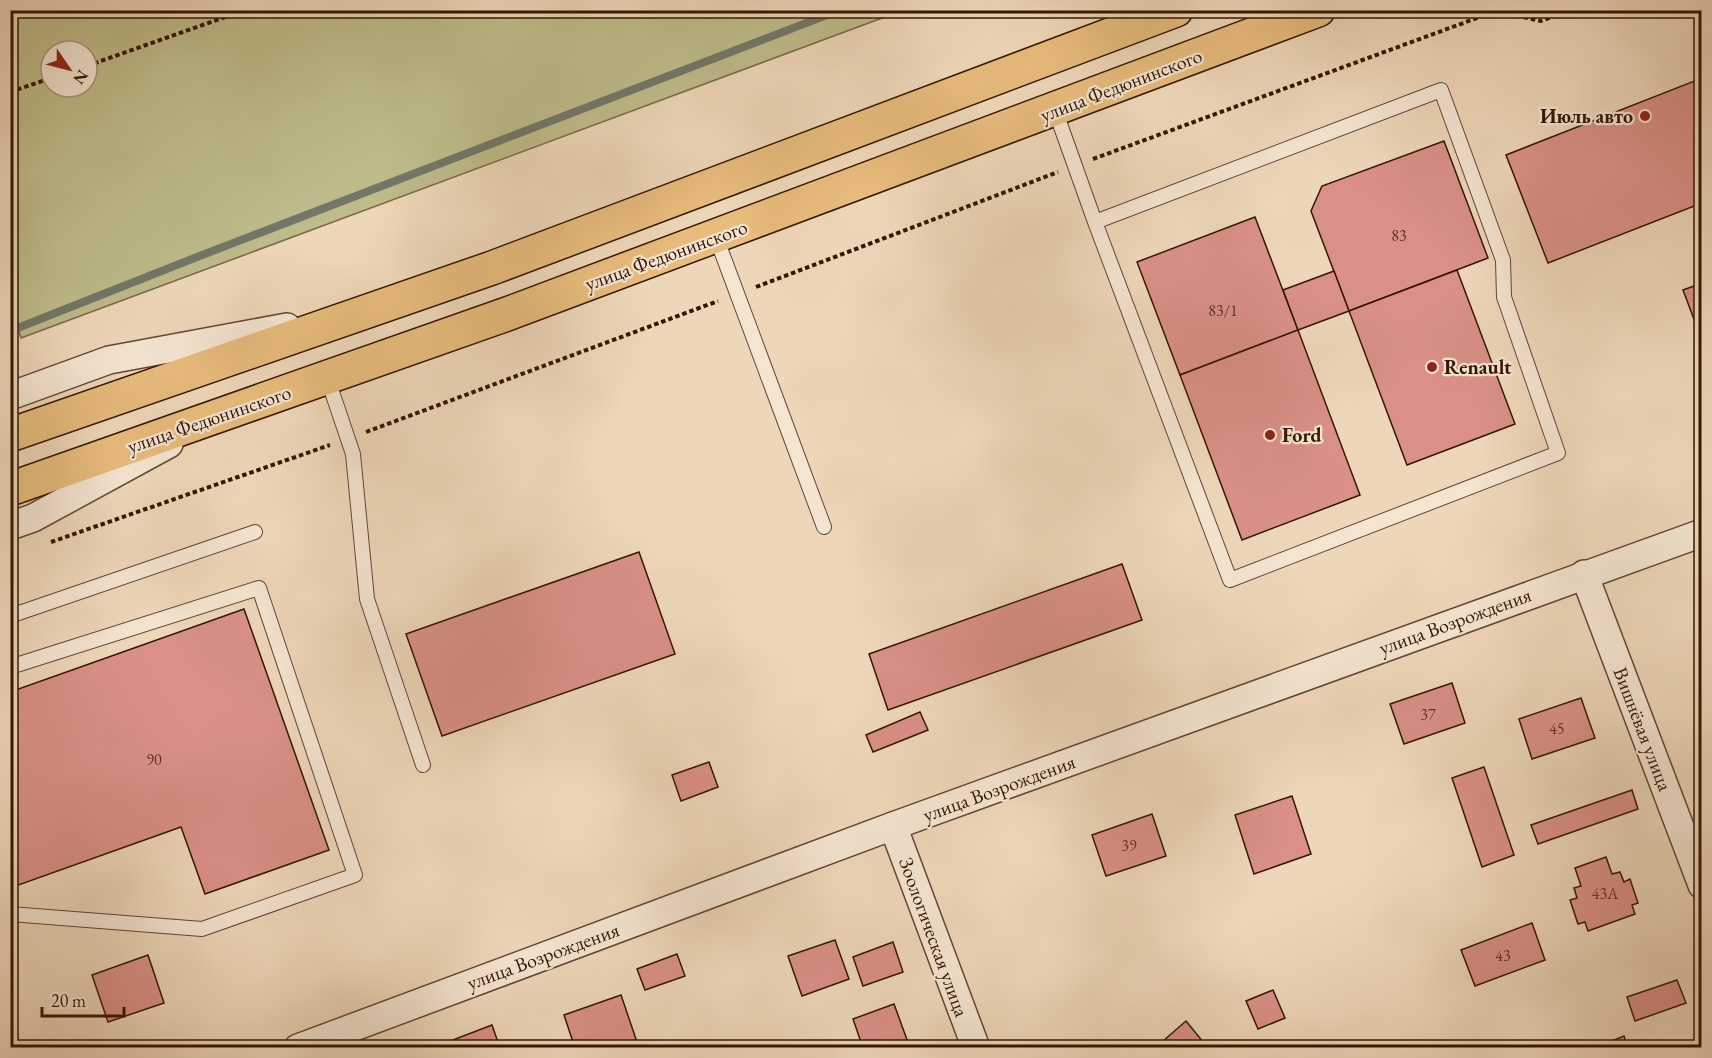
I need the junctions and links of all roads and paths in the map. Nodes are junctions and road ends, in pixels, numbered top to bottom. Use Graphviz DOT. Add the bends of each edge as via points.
graph roads {
  1 [pos="245,10"];
  2 [pos="1176,10"];
  3 [pos="1318,10"];
  4 [pos="1570,10"];
  5 [pos="99,62"];
  6 [pos="39,82"];
  7 [pos="10,92"];
  8 [pos="1055,110"];
  9 [pos="1075,166"];
  10 [pos="1095,222"];
  11 [pos="716,237"];
  12 [pos="737,294"];
  13 [pos="359,314"];
  14 [pos="327,377"];
  15 [pos="10,396"];
  16 [pos="225,414"];
  17 [pos="10,435"];
  18 [pos="348,439"];
  19 [pos="10,489"];
  20 [pos="10,526"];
  21 [pos="824,527"];
  22 [pos="255,532"];
  23 [pos="1701,533"];
  24 [pos="44,544"];
  25 [pos="1584,574"];
  26 [pos="10,615"];
  27 [pos="10,667"];
  28 [pos="423,765"];
  29 [pos="893,826"];
  30 [pos="1701,885"];
  31 [pos="10,914"];
  32 [pos="309,1046"];
  33 [pos="976,1047"];
  1 -- 5 [label="path"];
  2 -- 13 [label="highway" via="492,268"];
  3 -- 8 [label="highway, улица Федюнинского"];
  4 -- 9 [label="path" via="1541,21 1496,10"];
  6 -- 7 [label="path"];
  8 -- 9 [label="lane"];
  8 -- 11 [label="highway, улица Федюнинского"];
  9 -- 10 [label="lane"];
  9 -- 12 [label="path"];
  10 -- 10 [label="lane" via="1230,580 1558,453 1504,297 1503,260 1441,90"];
  11 -- 12 [label="lane"];
  11 -- 14 [label="highway, улица Федюнинского"];
  12 -- 18 [label="path"];
  12 -- 21 [label="lane"];
  13 -- 15 [label="street" via="109,360"];
  13 -- 17 [label="highway"];
  14 -- 16 [label="highway, улица Федюнинского"];
  14 -- 18 [label="lane"];
  16 -- 19 [label="highway, улица Федюнинского"];
  16 -- 20 [label="street" via="33,519"];
  18 -- 24 [label="path"];
  18 -- 28 [label="lane" via="367,599"];
  22 -- 26 [label="lane"];
  23 -- 25 [label="street, улица Возрождения"];
  25 -- 29 [label="street, улица Возрождения"];
  25 -- 30 [label="street, Вишнёвая улица"];
  27 -- 31 [label="lane" via="259,588 355,875 202,929"];
  29 -- 32 [label="street, улица Возрождения"];
  29 -- 33 [label="street, Зоологическая улица"];
}
